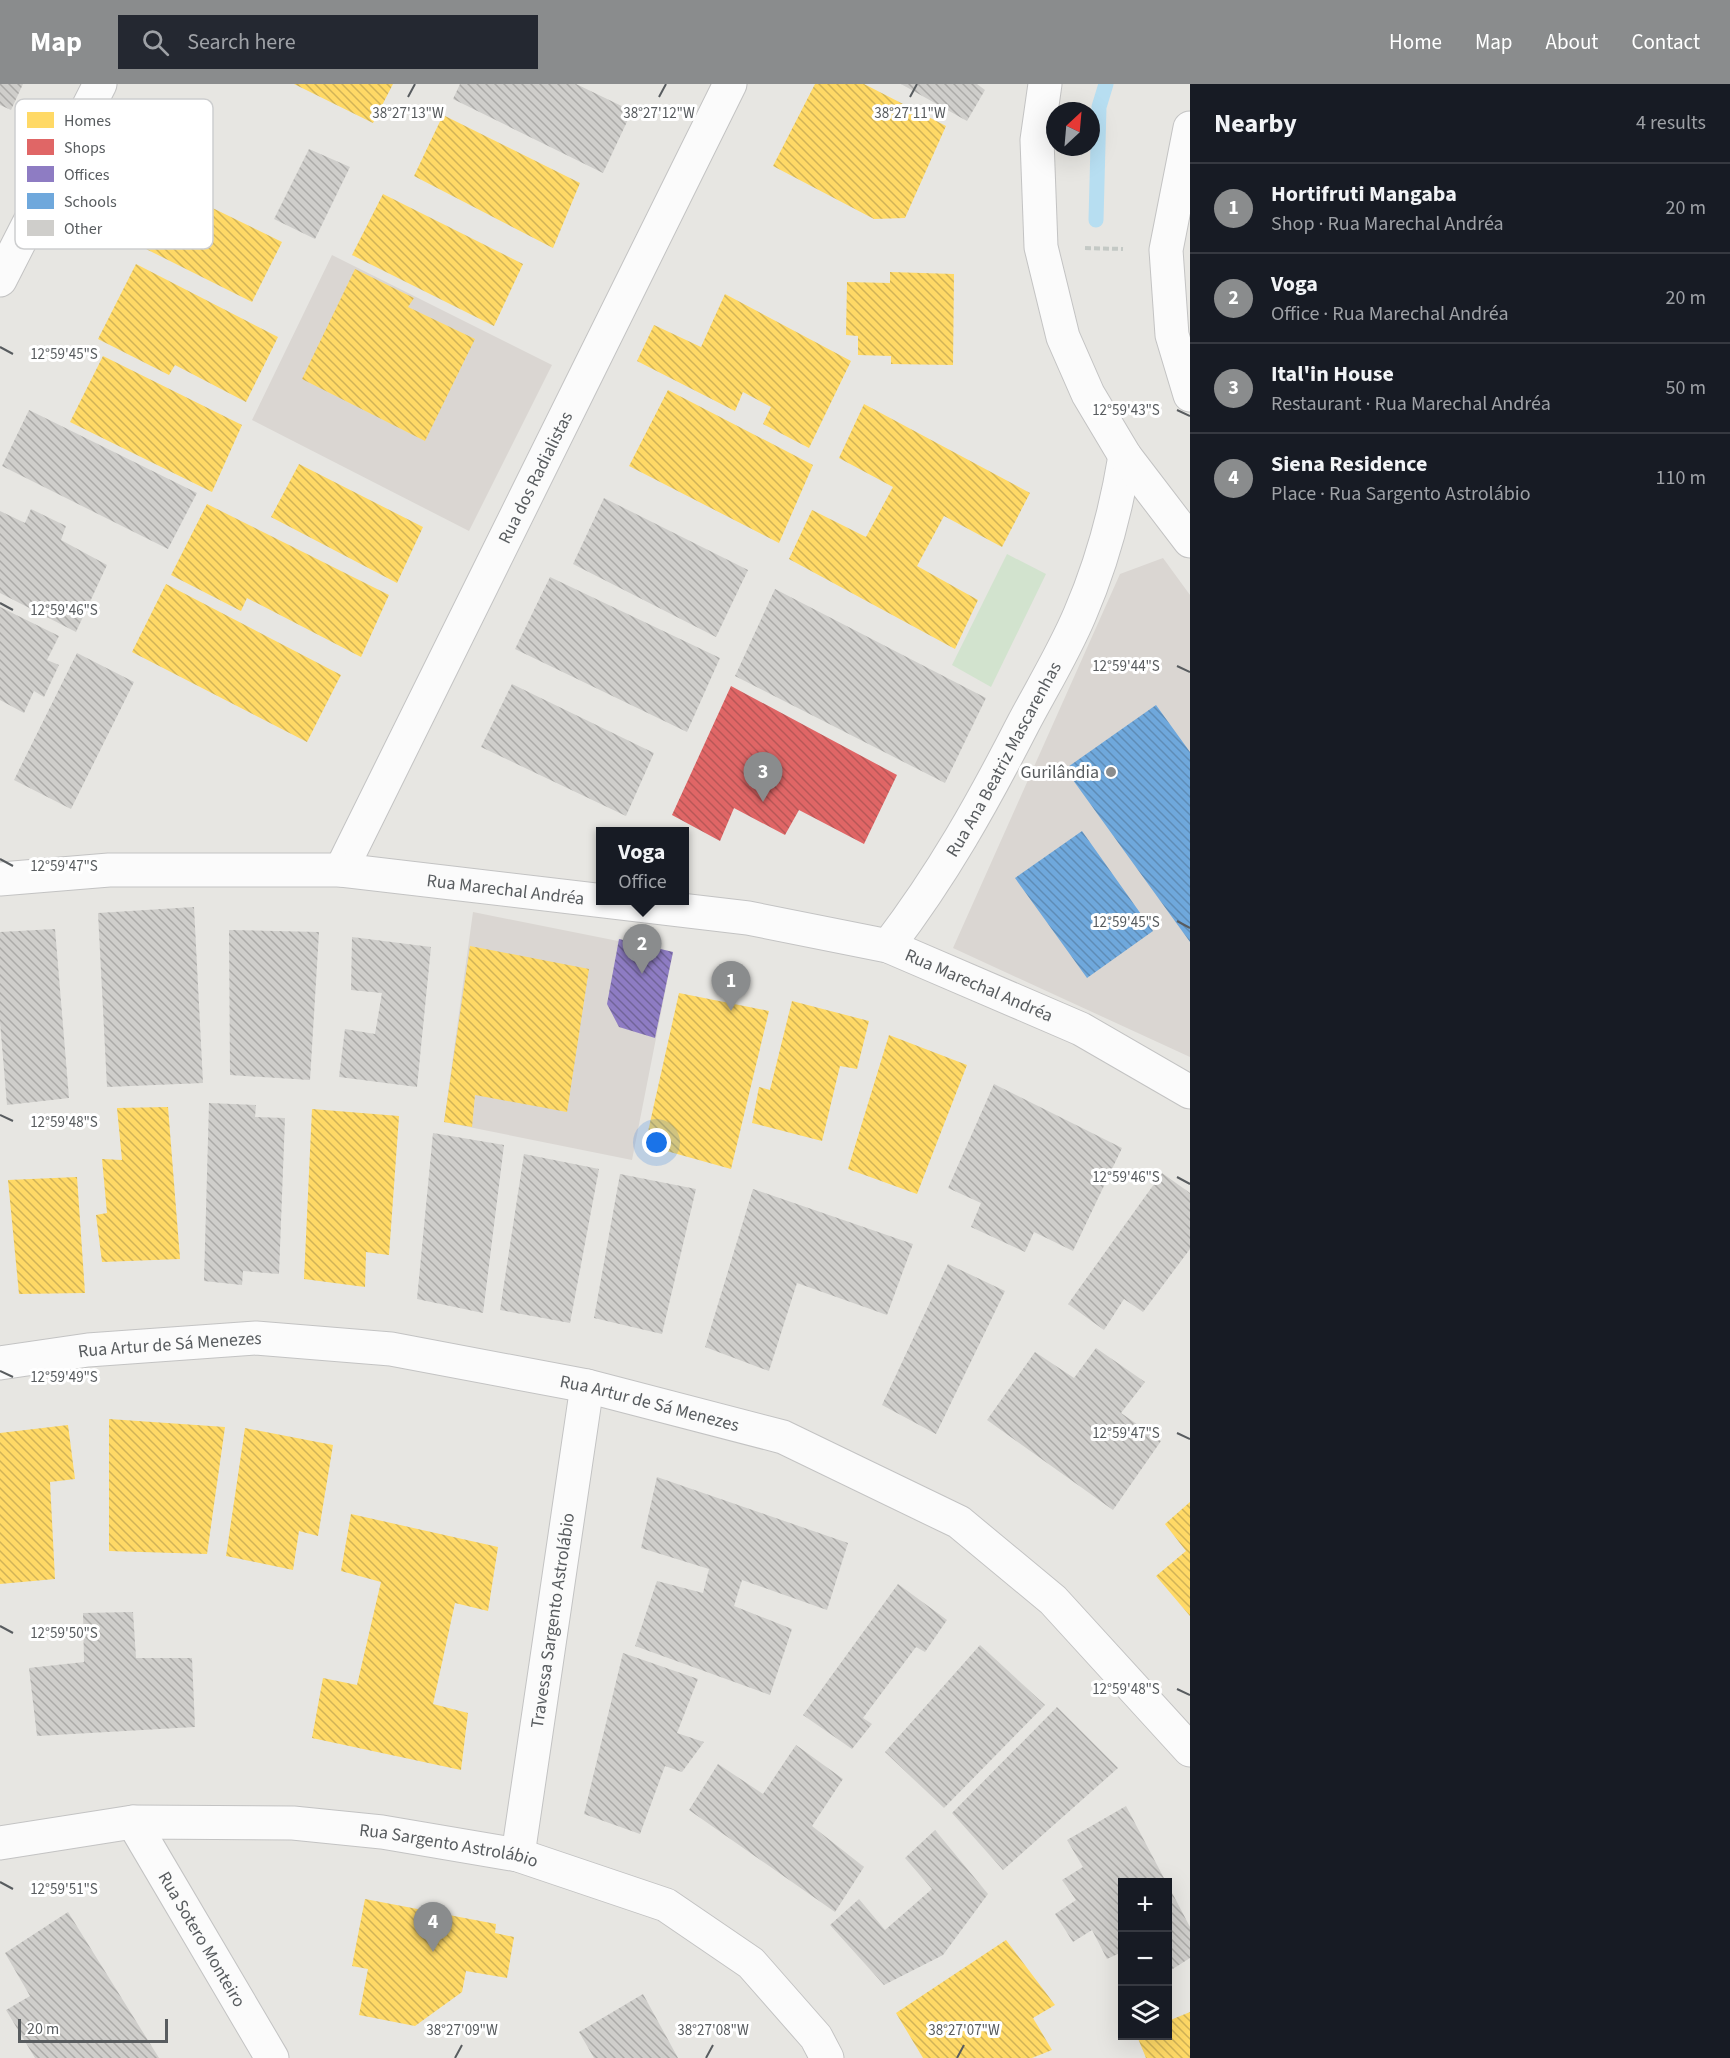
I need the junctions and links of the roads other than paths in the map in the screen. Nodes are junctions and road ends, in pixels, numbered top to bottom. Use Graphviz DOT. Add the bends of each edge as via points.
graph roads {
  1 [pos="100,84"];
  2 [pos="730,84"];
  3 [pos="1045,84"];
  4 [pos="92,99"];
  5 [pos="1190,128"];
  6 [pos="16,249"];
  7 [pos="0,280"];
  8 [pos="1190,395"];
  9 [pos="1125,456"];
  10 [pos="1190,541"];
  11 [pos="341,870"];
  12 [pos="0,879"];
  13 [pos="596,900"];
  14 [pos="638,905"];
  15 [pos="888,946"];
  16 [pos="1190,1092"];
  17 [pos="0,1363"];
  18 [pos="586,1386"];
  19 [pos="1190,1750"];
  20 [pos="133,1822"];
  21 [pos="0,1843"];
  22 [pos="518,1855"];
  23 [pos="272,2058"];
  24 [pos="827,2058"];
  1 -- 4 [label="street"];
  2 -- 11 [label="street, Rua dos Radialistas"];
  3 -- 9 [label="street" via="1037,140 1041,247 1064,337 1088,394"];
  5 -- 8 [label="street" via="1166,250 1172,335"];
  6 -- 7 [label="street"];
  9 -- 10 [label="street"];
  9 -- 15 [label="street, Rua Ana Beatriz Mascarenhas" via="1116,509 1079,616 959,844"];
  11 -- 12 [label="street, Rua Marechal Andréa" via="109,870"];
  11 -- 13 [label="street, Rua Marechal Andréa"];
  14 -- 15 [label="street, Rua Marechal Andréa" via="748,918"];
  15 -- 16 [label="street, Rua Marechal Andréa" via="1081,1029"];
  17 -- 18 [label="street, Rua Artur de Sá Menezes" via="88,1350 256,1338 391,1349"];
  18 -- 19 [label="street, Rua Artur de Sá Menezes" via="783,1437 959,1522 1053,1600"];
  18 -- 22 [label="street, Travessa Sargento Astrolábio"];
  20 -- 21 [label="street, Rua Sargento Astrolábio"];
  20 -- 22 [label="street, Rua Sargento Astrolábio" via="293,1823 382,1832"];
  20 -- 23 [label="street, Rua Sotero Monteiro"];
  22 -- 24 [label="street, Rua Sargento Astrolábio" via="666,1905 751,1963 816,2037"];
}
